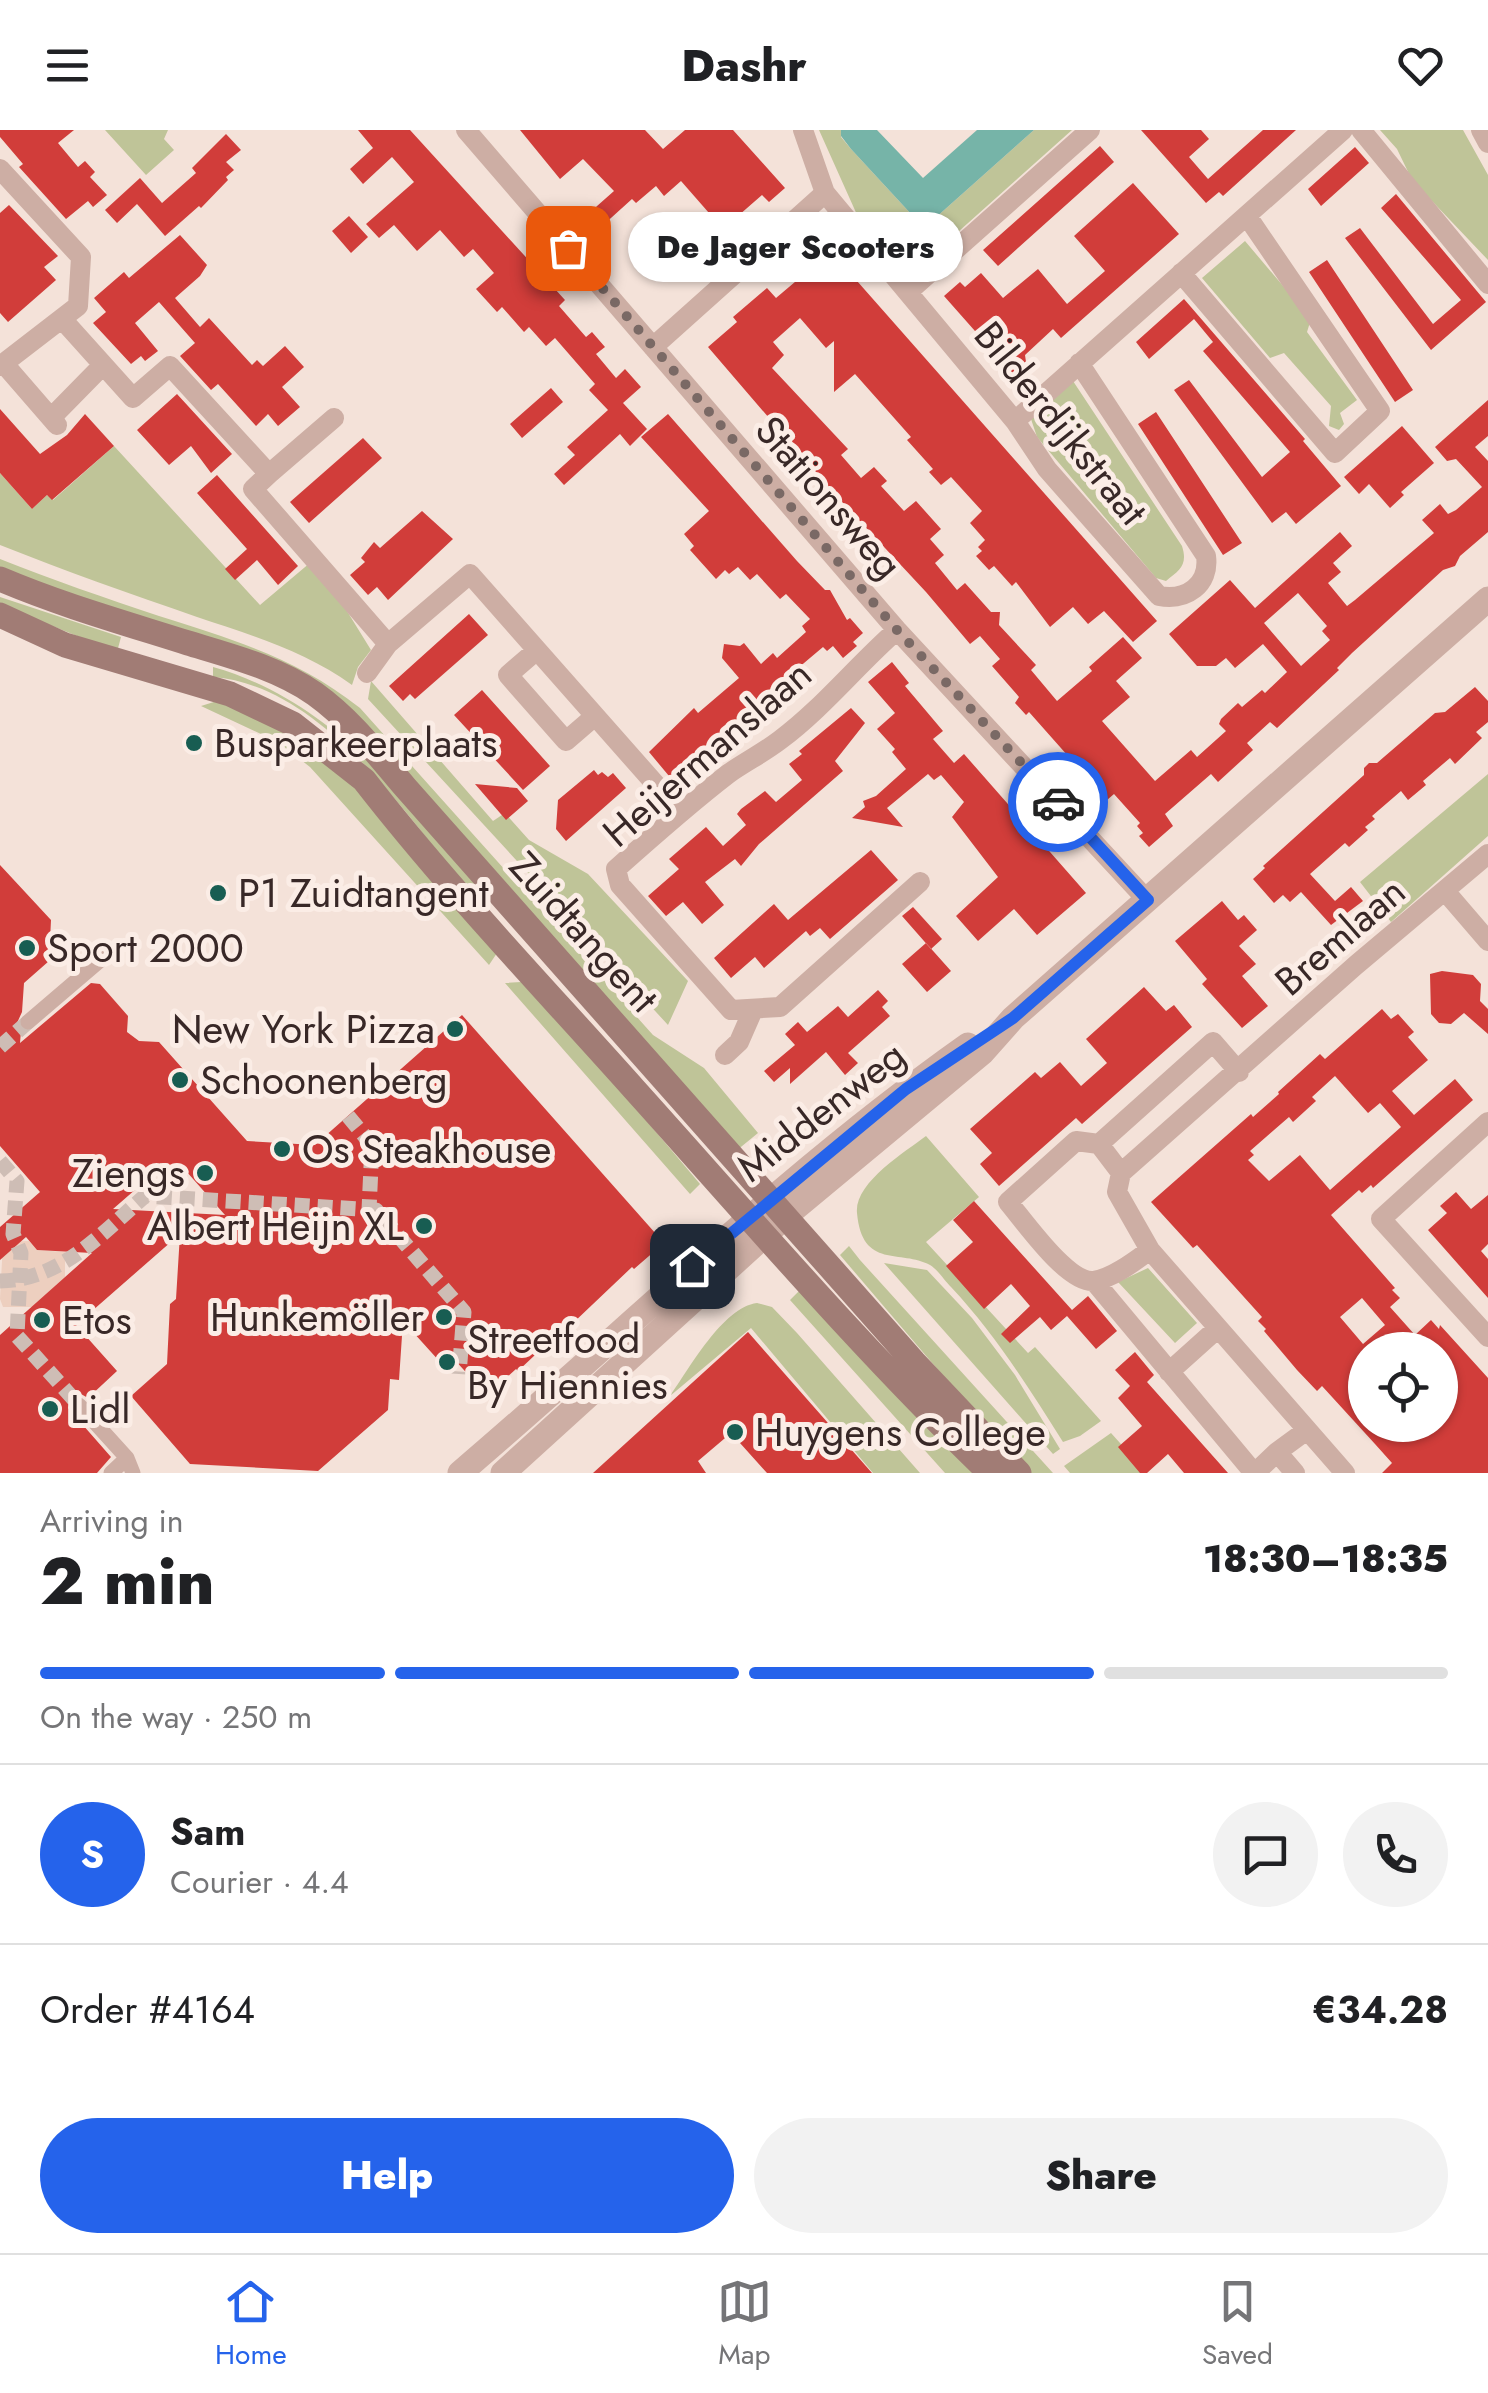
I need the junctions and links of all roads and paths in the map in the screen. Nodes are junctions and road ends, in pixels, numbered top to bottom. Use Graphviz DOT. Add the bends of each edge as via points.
graph roads {
  1 [pos="466,130"];
  2 [pos="803,130"];
  3 [pos="1090,130"];
  4 [pos="1343,130"];
  5 [pos="1361,130"];
  6 [pos="1482,130"];
  7 [pos="1488,143"];
  8 [pos="0,169"];
  9 [pos="825,193"];
  10 [pos="1247,216"];
  11 [pos="1181,273"];
  12 [pos="1488,284"];
  13 [pos="908,292"];
  14 [pos="62,319"];
  15 [pos="653,347"];
  16 [pos="1079,363"];
  17 [pos="103,364"];
  18 [pos="2,366"];
  19 [pos="334,418"];
  20 [pos="1016,420"];
  21 [pos="269,474"];
  22 [pos="0,579"];
  23 [pos="1488,599"];
  24 [pos="0,614"];
  25 [pos="897,630"];
  26 [pos="388,644"];
  27 [pos="537,650"];
  28 [pos="367,673"];
  29 [pos="567,684"];
  30 [pos="538,709"];
  31 [pos="596,716"];
  32 [pos="680,812"];
  33 [pos="1488,854"];
  34 [pos="920,882"];
  35 [pos="1445,891"];
  36 [pos="1148,900"];
  37 [pos="1488,941"];
  38 [pos="104,957"];
  39 [pos="752,1010"];
  40 [pos="28,1022"];
  41 [pos="724,1055"];
  42 [pos="1238,1072"];
  43 [pos="1488,1122"];
  44 [pos="1099,1144"];
  45 [pos="1120,1173"];
  46 [pos="779,1207"];
  47 [pos="756,1226"];
  48 [pos="1150,1250"];
  49 [pos="1094,1281"];
  50 [pos="1218,1328"];
  51 [pos="1488,1337"];
  52 [pos="1169,1372"];
  53 [pos="79,1405"];
  54 [pos="1307,1430"];
  55 [pos="1277,1452"];
  56 [pos="130,1466"];
  57 [pos="111,1473"];
  58 [pos="460,1473"];
  59 [pos="502,1473"];
  60 [pos="990,1473"];
  61 [pos="1020,1473"];
  62 [pos="1255,1473"];
  63 [pos="1295,1473"];
  64 [pos="1344,1473"];
  1 -- 15 [label="street, Stationsweg"];
  2 -- 9 [label="street, Bilderdijkstraat"];
  3 -- 13 [label="street"];
  4 -- 10 [label="street"];
  5 -- 12 [label="street"];
  6 -- 7 [label="street"];
  8 -- 14 [label="street" via="81,256 78,306"];
  9 -- 13 [label="street, Bilderdijkstraat"];
  9 -- 15 [label="street"];
  10 -- 11 [label="street"];
  10 -- 11 [label="street" via="1380,411 1335,452"];
  11 -- 16 [label="street"];
  13 -- 20 [label="street, Bilderdijkstraat"];
  14 -- 17 [label="street"];
  14 -- 18 [label="street"];
  15 -- 25 [label="street, Stationsweg"];
  16 -- 20 [label="street"];
  16 -- 20 [label="street, Bilderdijkstraat" via="1206,556 1208,569 1193,590 1159,596 1059,483"];
  17 -- 18 [label="street" via="54,422"];
  17 -- 21 [label="street" via="134,398 170,366"];
  19 -- 21 [label="street"];
  21 -- 26 [label="street" via="252,489"];
  22 -- 46 [label="main road, Zuidtangent" via="271,671 311,691 372,744"];
  23 -- 36 [label="street, Middenweg"];
  24 -- 47 [label="main road, Zuidtangent" via="65,645 230,694 324,745 364,780"];
  25 -- 32 [label="street, Heijermanslaan" via="780,740"];
  25 -- 36 [label="street, Stationsweg"];
  26 -- 27 [label="street" via="470,574"];
  26 -- 28 [label="street"];
  27 -- 29 [label="street"];
  27 -- 30 [label="street" via="508,676"];
  29 -- 30 [label="street"];
  29 -- 31 [label="street"];
  30 -- 31 [label="street" via="566,742"];
  31 -- 32 [label="street"];
  32 -- 39 [label="street, Heijermanslaan" via="616,869 620,885 731,1010"];
  33 -- 35 [label="street, Bremlaan"];
  34 -- 39 [label="street" via="780,1006"];
  35 -- 37 [label="street"];
  35 -- 42 [label="street, Bremlaan"];
  36 -- 46 [label="street, Middenweg" via="1013,1018 906,1089"];
  38 -- 40 [label="street"];
  39 -- 41 [label="street" via="739,1042"];
  42 -- 44 [label="street" via="1213,1042"];
  42 -- 45 [label="street, Bremlaan"];
  43 -- 51 [label="street" via="1380,1219"];
  44 -- 45 [label="street"];
  44 -- 49 [label="street" via="1076,1141 1008,1202 1073,1277"];
  45 -- 48 [label="street" via="1117,1192"];
  46 -- 47 [label="street, Middenweg"];
  46 -- 61 [label="main road, Zuidtangent"];
  47 -- 58 [label="street, Middenweg"];
  47 -- 59 [label="street, Middenweg"];
  47 -- 60 [label="main road, Zuidtangent"];
  48 -- 49 [label="street"];
  48 -- 50 [label="street"];
  49 -- 52 [label="street"];
  50 -- 52 [label="street"];
  50 -- 54 [label="street"];
  52 -- 62 [label="street"];
  53 -- 56 [label="street"];
  54 -- 55 [label="street"];
  54 -- 64 [label="street"];
  55 -- 62 [label="street"];
  55 -- 63 [label="street"];
  56 -- 57 [label="street"];
}
